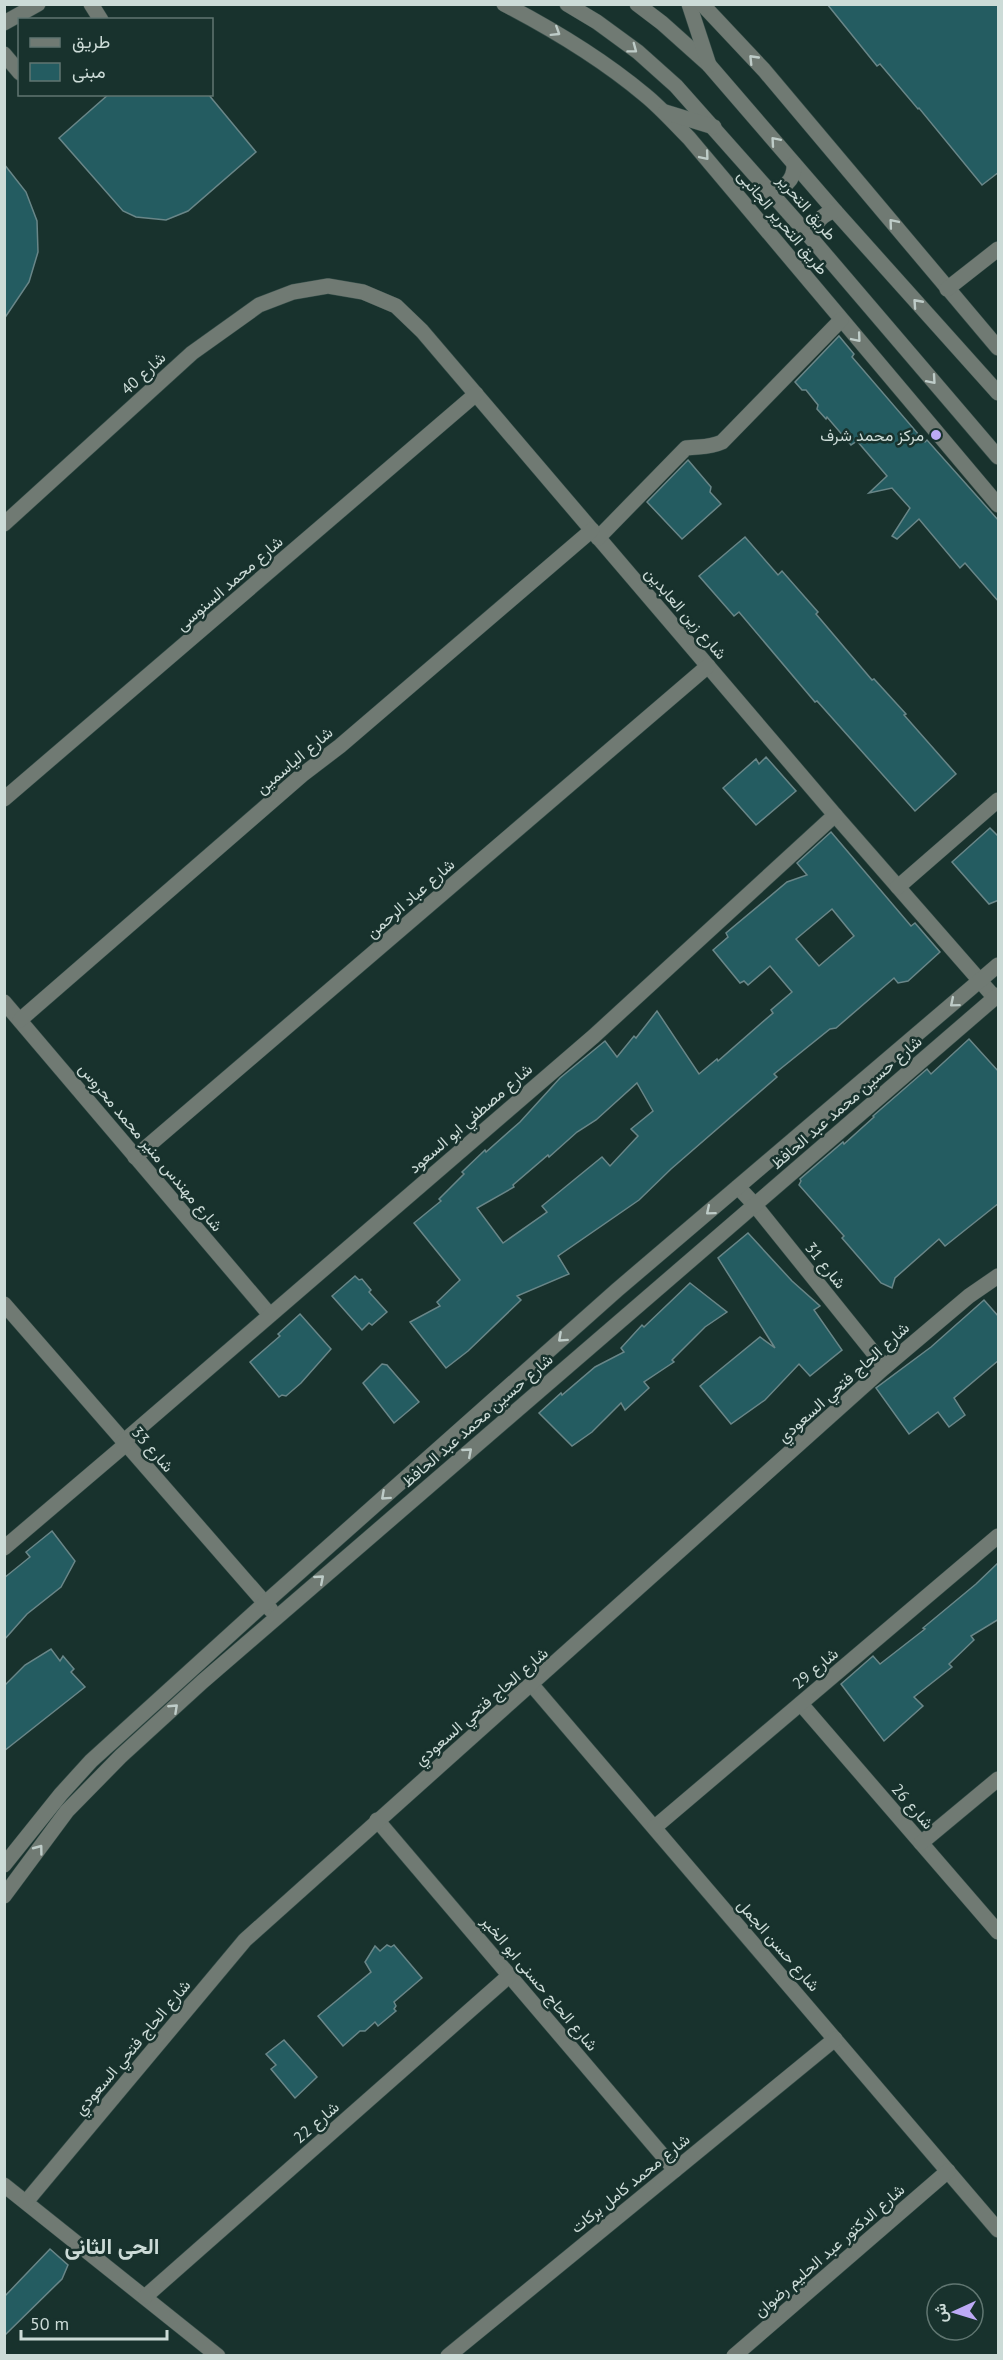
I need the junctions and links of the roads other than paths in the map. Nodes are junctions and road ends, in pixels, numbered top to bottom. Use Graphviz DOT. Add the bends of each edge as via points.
graph roads {
  1 [pos="38,4"];
  2 [pos="91,4"];
  3 [pos="504,4"];
  4 [pos="567,4"];
  5 [pos="637,4"];
  6 [pos="689,4"];
  7 [pos="702,4"];
  8 [pos="100,18"];
  9 [pos="4,23"];
  10 [pos="4,54"];
  11 [pos="709,65"];
  12 [pos="18,71"];
  13 [pos="662,111"];
  14 [pos="714,127"];
  15 [pos="794,164"];
  16 [pos="767,188"];
  17 [pos="835,212"];
  18 [pos="811,237"];
  19 [pos="999,249"];
  20 [pos="328,286"];
  21 [pos="947,289"];
  22 [pos="841,320"];
  23 [pos="999,348"];
  24 [pos="999,393"];
  25 [pos="476,394"];
  26 [pos="999,457"];
  27 [pos="999,505"];
  28 [pos="4,524"];
  29 [pos="595,534"];
  30 [pos="708,666"];
  31 [pos="4,799"];
  32 [pos="999,800"];
  33 [pos="835,815"];
  34 [pos="898,887"];
  35 [pos="999,965"];
  36 [pos="980,981"];
  37 [pos="997,997"];
  38 [pos="4,1002"];
  39 [pos="20,1020"];
  40 [pos="135,1156"];
  41 [pos="738,1187"];
  42 [pos="754,1204"];
  43 [pos="999,1276"];
  44 [pos="4,1304"];
  45 [pos="270,1315"];
  46 [pos="885,1367"];
  47 [pos="124,1443"];
  48 [pos="999,1536"];
  49 [pos="4,1548"];
  50 [pos="265,1603"];
  51 [pos="278,1616"];
  52 [pos="532,1685"];
  53 [pos="801,1704"];
  54 [pos="999,1779"];
  55 [pos="377,1820"];
  56 [pos="655,1827"];
  57 [pos="921,1843"];
  58 [pos="4,1865"];
  59 [pos="4,1896"];
  60 [pos="999,1932"];
  61 [pos="510,1975"];
  62 [pos="835,2039"];
  63 [pos="675,2170"];
  64 [pos="948,2171"];
  65 [pos="4,2185"];
  66 [pos="26,2202"];
  67 [pos="999,2230"];
  68 [pos="146,2296"];
  69 [pos="218,2355"];
  70 [pos="448,2355"];
  71 [pos="734,2355"];
  1 -- 9 [label="street"];
  2 -- 8 [label="street"];
  3 -- 13 [label="street, طريق التحرير الجانبى, one-way" via="600,60"];
  4 -- 14 [label="street, طريق التحرير, one-way" via="638,52"];
  5 -- 11 [label="street, طريق التحرير"];
  6 -- 11 [label="street"];
  21 -- 7 [label="street, one-way" via="764,70"];
  10 -- 12 [label="street"];
  15 -- 11 [label="street, طريق التحرير, one-way"];
  13 -- 14 [label="street"];
  13 -- 22 [label="street, طريق التحرير الجانبى, one-way"];
  14 -- 16 [label="street, طريق التحرير"];
  15 -- 16 [label="street" via="793,176 785,185 774,190"];
  15 -- 17 [label="street, طريق التحرير"];
  16 -- 18 [label="street, طريق التحرير"];
  17 -- 18 [label="street" via="818,221"];
  24 -- 17 [label="street, طريق التحرير, one-way"];
  18 -- 26 [label="street, طريق التحرير, one-way"];
  19 -- 21 [label="street"];
  20 -- 25 [label="street, شارع زين العابدين" via="363,292 396,306"];
  20 -- 28 [label="street, شارع 40" via="292,292 259,305 223,330 192,353"];
  21 -- 23 [label="street"];
  22 -- 27 [label="street, طريق التحرير الجانبى, one-way"];
  22 -- 29 [label="street, شارع الياسمين" via="722,442 709,448 686,448"];
  25 -- 29 [label="street, شارع زين العابدين"];
  25 -- 31 [label="street, شارع محمد السنوسى"];
  29 -- 30 [label="street, شارع زين العابدين"];
  29 -- 39 [label="street, شارع الياسمين" via="302,775"];
  30 -- 33 [label="street, شارع زين العابدين"];
  30 -- 40 [label="street, شارع عباد الرحمن"];
  32 -- 34 [label="street"];
  33 -- 34 [label="street, شارع زين العابدين"];
  33 -- 45 [label="street, شارع مصطفي ابو السعود" via="594,1036"];
  34 -- 36 [label="street, شارع زين العابدين"];
  35 -- 36 [label="street, شارع حسين محمد عبد الحافظ"];
  36 -- 37 [label="street, شارع زين العابدين"];
  36 -- 41 [label="street, شارع حسين محمد عبد الحافظ, one-way"];
  37 -- 42 [label="street, شارع حسين محمد عبد الحافظ"];
  38 -- 39 [label="street, شارع مهندس منير محمد محروس"];
  39 -- 40 [label="street, شارع مهندس منير محمد محروس"];
  40 -- 45 [label="street, شارع مهندس منير محمد محروس"];
  41 -- 42 [label="street, شارع 31"];
  41 -- 50 [label="street, شارع حسين محمد عبد الحافظ, one-way"];
  42 -- 46 [label="street, شارع 31"];
  51 -- 42 [label="street, شارع حسين محمد عبد الحافظ, one-way"];
  43 -- 46 [label="street, شارع الحاج فتحي السعودي" via="969,1296"];
  44 -- 47 [label="street, شارع 33"];
  45 -- 47 [label="street, شارع مصطفي ابو السعود"];
  46 -- 52 [label="street, شارع الحاج فتحي السعودي"];
  47 -- 49 [label="street, شارع مصطفي ابو السعود"];
  47 -- 50 [label="street, شارع 33"];
  48 -- 53 [label="street, شارع 29"];
  50 -- 51 [label="street, شارع 33"];
  50 -- 58 [label="street, شارع حسين محمد عبد الحافظ" via="91,1761"];
  59 -- 51 [label="street, شارع حسين محمد عبد الحافظ, one-way" via="67,1811 202,1682"];
  52 -- 55 [label="street, شارع الحاج فتحي السعودي"];
  52 -- 56 [label="street, شارع حسن الجمل"];
  53 -- 56 [label="street, شارع 29"];
  53 -- 57 [label="street, شارع 26"];
  54 -- 57 [label="street"];
  55 -- 61 [label="street, شارع الحاج حسنى ابو الخير"];
  55 -- 66 [label="street, شارع الحاج فتحي السعودي" via="245,1940"];
  56 -- 62 [label="street, شارع حسن الجمل"];
  57 -- 60 [label="street, شارع 26"];
  61 -- 63 [label="street, شارع الحاج حسنى ابو الخير"];
  61 -- 68 [label="street, شارع 22"];
  62 -- 63 [label="street, شارع محمد كامل بركات"];
  62 -- 64 [label="street, شارع حسن الجمل"];
  63 -- 70 [label="street, شارع محمد كامل بركات"];
  64 -- 67 [label="street, شارع حسن الجمل"];
  64 -- 71 [label="street, شارع الدكتور عبد الحليم رضوان"];
  65 -- 66 [label="street"];
  66 -- 68 [label="street"];
  68 -- 69 [label="street"];
}
